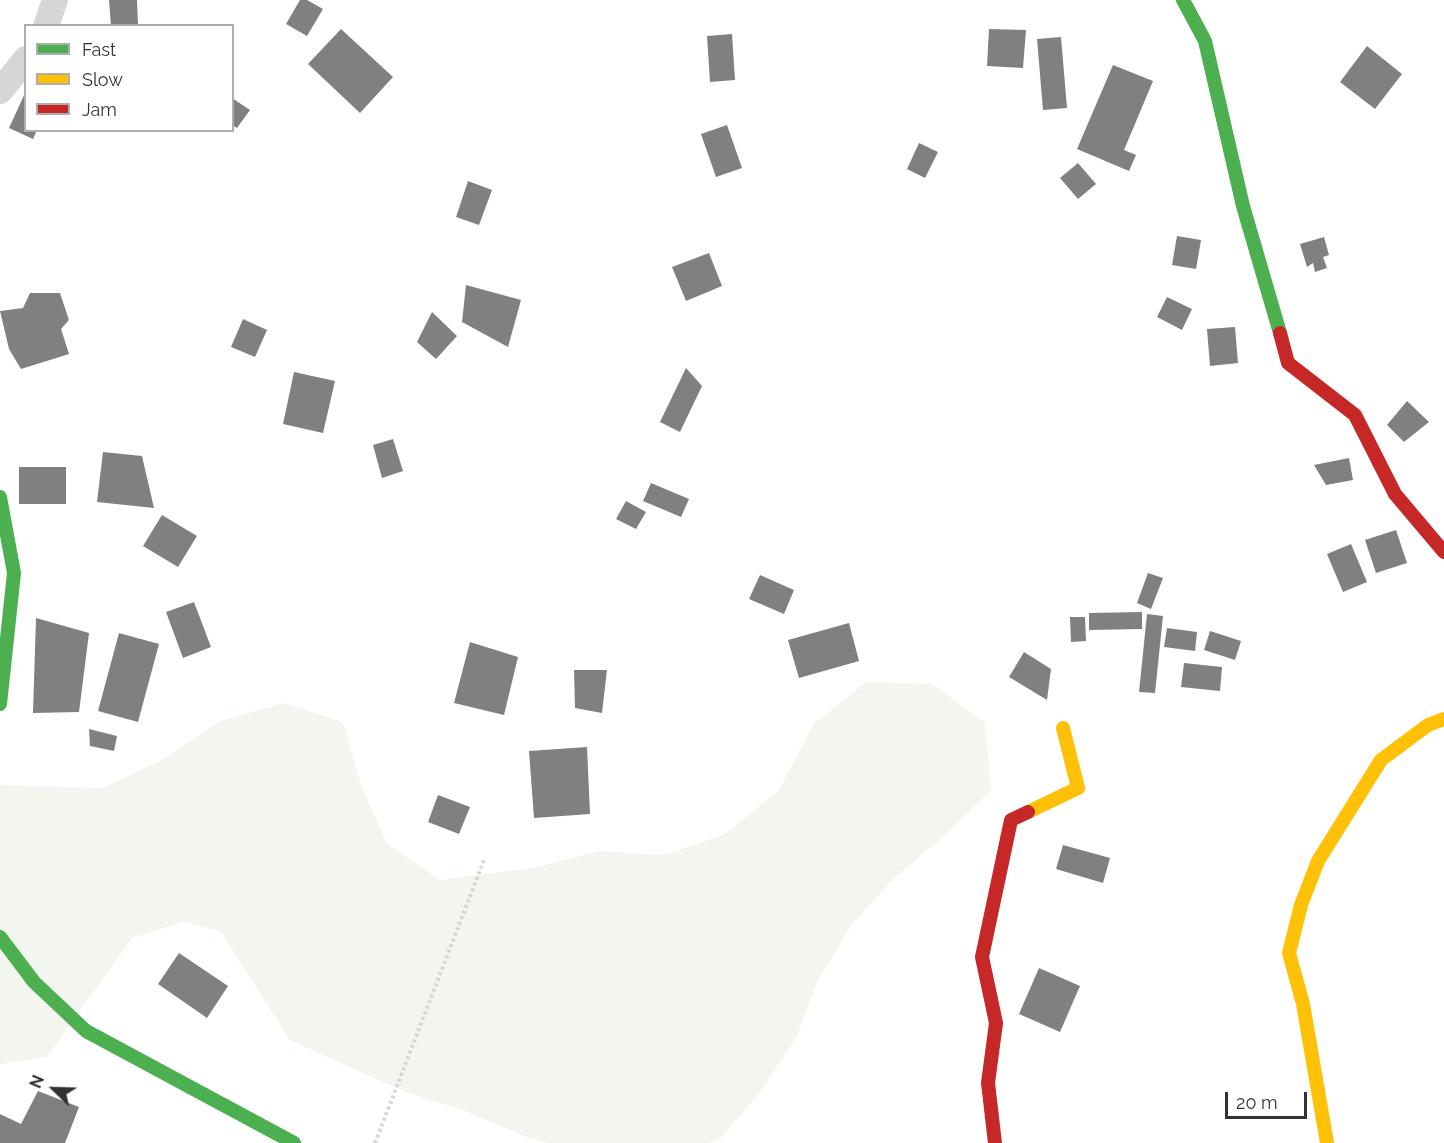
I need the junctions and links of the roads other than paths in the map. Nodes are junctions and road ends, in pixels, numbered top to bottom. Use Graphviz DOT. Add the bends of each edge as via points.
graph roads {
  1 [pos="55,0"];
  2 [pos="1183,0"];
  3 [pos="47,24"];
  4 [pos="24,61"];
  5 [pos="0,91"];
  6 [pos="0,497"];
  7 [pos="1444,552"];
  8 [pos="0,704"];
  9 [pos="1444,719"];
  10 [pos="1063,728"];
  11 [pos="0,938"];
  12 [pos="294,1143"];
  13 [pos="995,1143"];
  14 [pos="1327,1143"];
  1 -- 3 [label="street"];
  2 -- 7 [label="street" via="1205,41 1243,206 1288,363 1355,415 1395,494"];
  4 -- 5 [label="street"];
  6 -- 8 [label="street" via="14,573"];
  9 -- 14 [label="street" via="1428,725 1381,760 1318,861 1301,905 1289,952 1304,1004"];
  10 -- 13 [label="street" via="1078,788 1011,820 982,957 996,1023 988,1083"];
  11 -- 12 [label="street" via="34,982 86,1031"];
}
